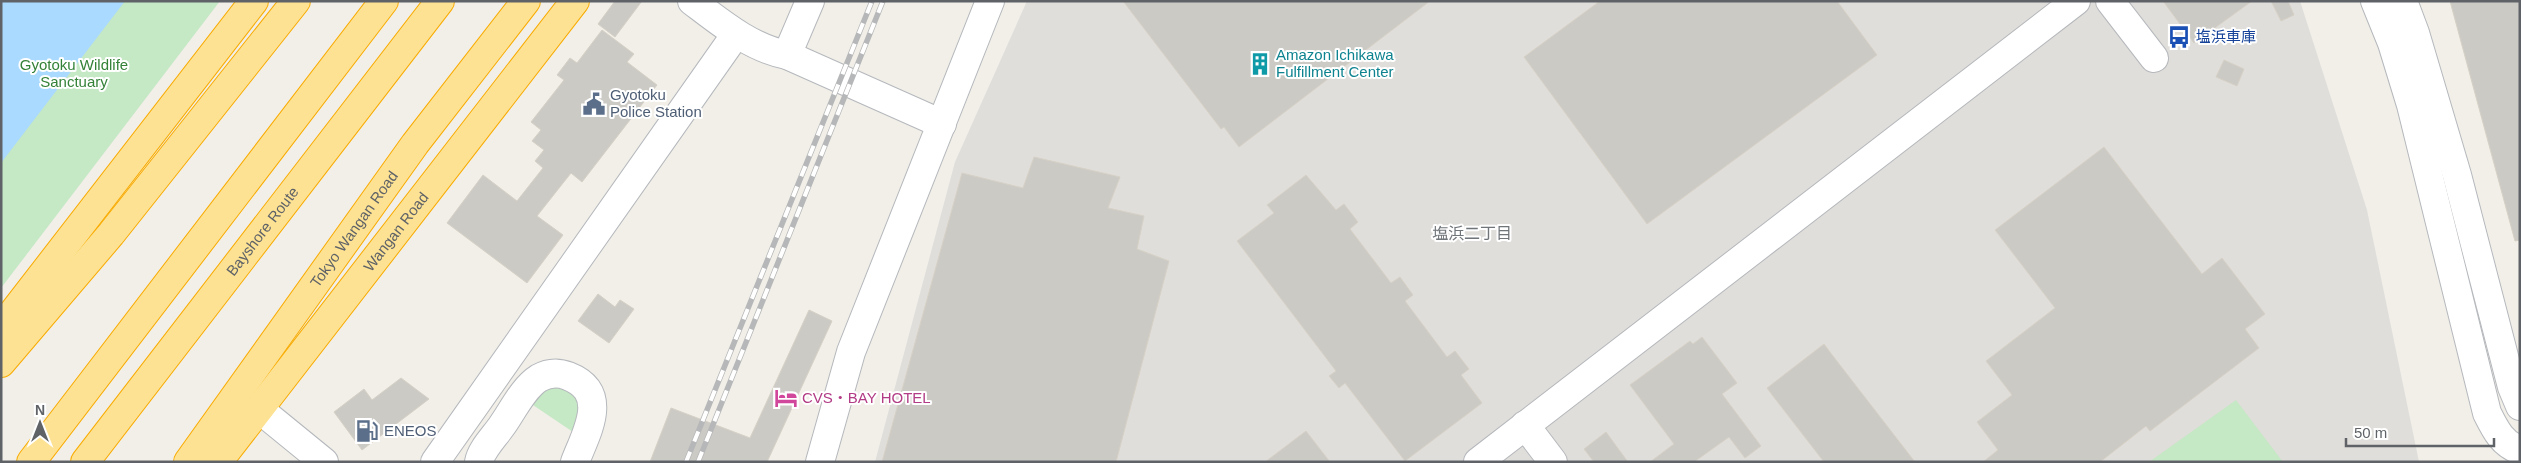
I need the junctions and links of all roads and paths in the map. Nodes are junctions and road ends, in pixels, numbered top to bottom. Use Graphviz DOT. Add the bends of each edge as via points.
graph roads {
  1 [pos="254,1"];
  2 [pos="296,1"];
  3 [pos="384,1"];
  4 [pos="440,1"];
  5 [pos="526,1"];
  6 [pos="574,1"];
  7 [pos="692,1"];
  8 [pos="810,1"];
  9 [pos="990,1"];
  10 [pos="2076,1"];
  11 [pos="2110,1"];
  12 [pos="2375,1"];
  13 [pos="2403,1"];
  14 [pos="736,34"];
  15 [pos="788,55"];
  16 [pos="2154,58"];
  17 [pos="942,124"];
  18 [pos="1,328"];
  19 [pos="2503,347"];
  20 [pos="2472,355"];
  21 [pos="1,362"];
  22 [pos="2520,406"];
  23 [pos="259,409"];
  24 [pos="1525,426"];
  25 [pos="2520,450"];
  26 [pos="478,460"];
  27 [pos="31,462"];
  28 [pos="86,462"];
  29 [pos="188,462"];
  30 [pos="218,462"];
  31 [pos="324,462"];
  32 [pos="435,462"];
  33 [pos="575,462"];
  34 [pos="820,462"];
  35 [pos="1478,462"];
  36 [pos="1553,462"];
  1 -- 18 [label="highway"];
  2 -- 21 [label="highway" via="124,219"];
  3 -- 27 [label="highway"];
  4 -- 28 [label="highway, Bayshore Route"];
  5 -- 29 [label="highway, Tokyo Wangan Road" via="415,144"];
  6 -- 23 [label="highway, Wangan Road"];
  7 -- 14 [label="street"];
  8 -- 15 [label="street"];
  9 -- 17 [label="street"];
  10 -- 24 [label="street"];
  11 -- 16 [label="street"];
  12 -- 20 [label="street" via="2412,105"];
  13 -- 19 [label="street" via="2416,33 2455,166"];
  14 -- 15 [label="street" via="773,52"];
  14 -- 32 [label="street"];
  15 -- 17 [label="street"];
  17 -- 34 [label="street" via="851,352"];
  19 -- 20 [label="street"];
  19 -- 22 [label="street"];
  20 -- 25 [label="street" via="2494,429 2512,447"];
  23 -- 30 [label="highway, Wangan Road"];
  23 -- 31 [label="street"];
  24 -- 35 [label="street"];
  24 -- 36 [label="street"];
  26 -- 33 [label="street" via="537,379 556,373 582,384 593,402 593,413"];
}
